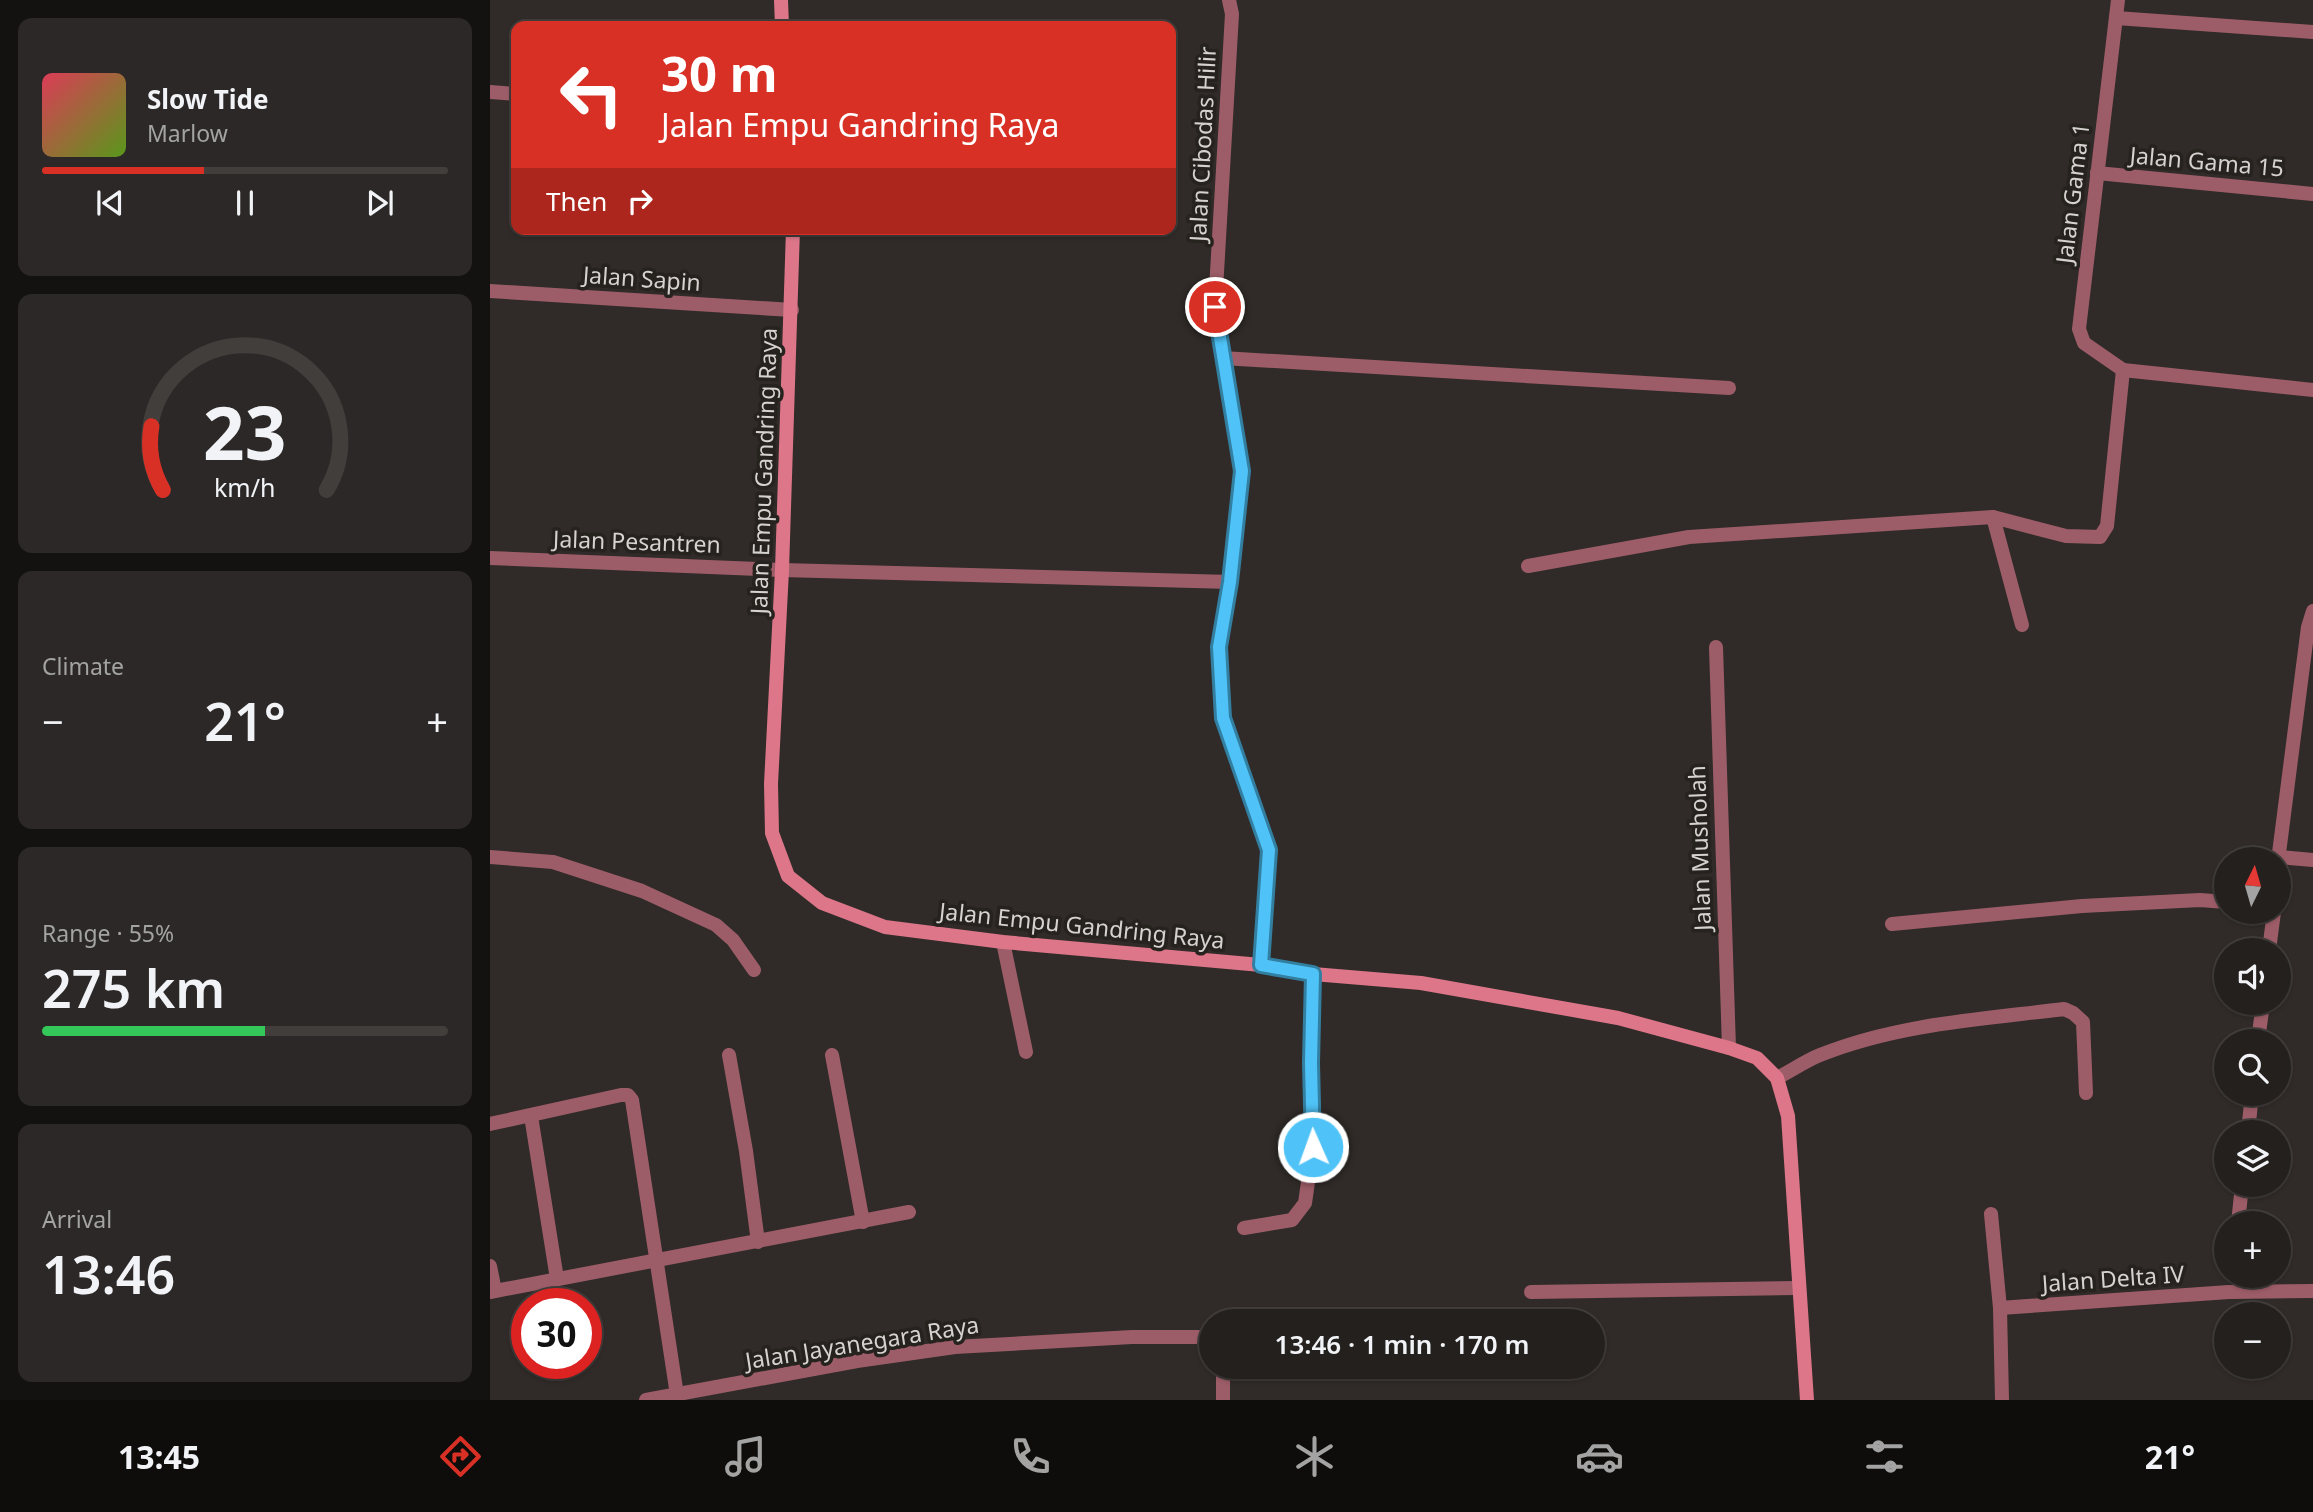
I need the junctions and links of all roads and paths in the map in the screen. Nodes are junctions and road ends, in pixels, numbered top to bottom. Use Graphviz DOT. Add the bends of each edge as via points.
graph roads {
  1 [pos="781,0"];
  2 [pos="1229,0"];
  3 [pos="2118,0"];
  4 [pos="2116,18"];
  5 [pos="782,21"];
  6 [pos="2313,32"];
  7 [pos="490,92"];
  8 [pos="511,94"];
  9 [pos="2097,173"];
  10 [pos="2313,194"];
  11 [pos="793,235"];
  12 [pos="490,291"];
  13 [pos="792,310"];
  14 [pos="1222,358"];
  15 [pos="2123,370"];
  16 [pos="1729,388"];
  17 [pos="2313,390"];
  18 [pos="1993,517"];
  19 [pos="490,558"];
  20 [pos="1528,566"];
  21 [pos="782,570"];
  22 [pos="1230,582"];
  23 [pos="2313,611"];
  24 [pos="2022,625"];
  25 [pos="2310,628"];
  26 [pos="1716,647"];
  27 [pos="2281,847"];
  28 [pos="490,857"];
  29 [pos="2291,859"];
  30 [pos="2313,860"];
  31 [pos="2214,901"];
  32 [pos="1892,924"];
  33 [pos="1003,942"];
  34 [pos="1261,965"];
  35 [pos="754,970"];
  36 [pos="1313,974"];
  37 [pos="1729,1048"];
  38 [pos="1026,1052"];
  39 [pos="729,1055"];
  40 [pos="832,1055"];
  41 [pos="1777,1078"];
  42 [pos="2086,1093"];
  43 [pos="531,1116"];
  44 [pos="490,1124"];
  45 [pos="909,1212"];
  46 [pos="1991,1214"];
  47 [pos="863,1222"];
  48 [pos="1244,1228"];
  49 [pos="758,1242"];
  50 [pos="658,1261"];
  51 [pos="490,1266"];
  52 [pos="557,1279"];
  53 [pos="1798,1288"];
  54 [pos="2230,1288"];
  55 [pos="2313,1291"];
  56 [pos="493,1292"];
  57 [pos="1531,1292"];
  58 [pos="2229,1292"];
  59 [pos="2000,1308"];
  60 [pos="1199,1336"];
  61 [pos="1223,1379"];
  62 [pos="677,1395"];
  63 [pos="646,1400"];
  64 [pos="1223,1400"];
  65 [pos="1807,1400"];
  66 [pos="2002,1400"];
  1 -- 5 [label="street"];
  2 -- 14 [label="street, Jalan Cibodas Hilir" via="1232,14 1215,307"];
  3 -- 4 [label="street, Jalan Gama 1"];
  4 -- 6 [label="street"];
  4 -- 9 [label="street, Jalan Gama 1"];
  7 -- 8 [label="street"];
  9 -- 10 [label="street, Jalan Gama 15"];
  9 -- 15 [label="street, Jalan Gama 1" via="2079,329 2084,343"];
  11 -- 13 [label="street, Jalan Empu Gandring Raya"];
  12 -- 13 [label="street, Jalan Sapin"];
  13 -- 21 [label="street, Jalan Empu Gandring Raya"];
  14 -- 16 [label="street"];
  14 -- 22 [label="street, Jalan Cibodas Hilir" via="1242,471"];
  15 -- 17 [label="street"];
  15 -- 18 [label="street" via="2107,526 2099,537 2066,536"];
  18 -- 20 [label="street" via="1689,537"];
  18 -- 24 [label="street"];
  19 -- 21 [label="street, Jalan Pesantren"];
  21 -- 22 [label="street"];
  21 -- 33 [label="street, Jalan Empu Gandring Raya" via="771,796 772,833 788,876 822,903 885,927"];
  22 -- 34 [label="street, Jalan Cibodas Hilir" via="1219,647 1223,718 1269,850"];
  23 -- 25 [label="street"];
  25 -- 27 [label="street"];
  26 -- 37 [label="street, Jalan Musholah"];
  28 -- 35 [label="street" via="553,862 642,891 716,925"];
  29 -- 30 [label="street"];
  31 -- 32 [label="street" via="2082,906"];
  33 -- 34 [label="street, Jalan Empu Gandring Raya"];
  33 -- 38 [label="street"];
  34 -- 36 [label="street, Jalan Empu Gandring Raya"];
  36 -- 37 [label="street, Jalan Empu Gandring Raya" via="1422,983 1537,1003 1618,1018"];
  36 -- 48 [label="street" via="1313,1147 1305,1203 1292,1220"];
  37 -- 41 [label="street, Jalan Empu Gandring Raya" via="1756,1058"];
  39 -- 49 [label="street"];
  40 -- 47 [label="street"];
  41 -- 42 [label="street" via="1819,1055 1875,1038 1936,1025 2064,1009 2082,1022"];
  41 -- 53 [label="street" via="1788,1116"];
  43 -- 44 [label="street"];
  43 -- 50 [label="street" via="628,1095"];
  43 -- 52 [label="street"];
  45 -- 47 [label="street"];
  46 -- 59 [label="street"];
  47 -- 49 [label="street"];
  49 -- 50 [label="street"];
  50 -- 52 [label="street"];
  50 -- 62 [label="street"];
  51 -- 56 [label="street"];
  52 -- 56 [label="street"];
  53 -- 57 [label="street"];
  53 -- 65 [label="street"];
  54 -- 58 [label="street"];
  55 -- 58 [label="street, Jalan Delta IV"];
  58 -- 59 [label="street, Jalan Delta IV"];
  59 -- 66 [label="street"];
  60 -- 62 [label="street, Jalan Jayanegara Raya" via="955,1347"];
  61 -- 64 [label="street"];
  62 -- 63 [label="street, Jalan Jayanegara Raya"];
}
